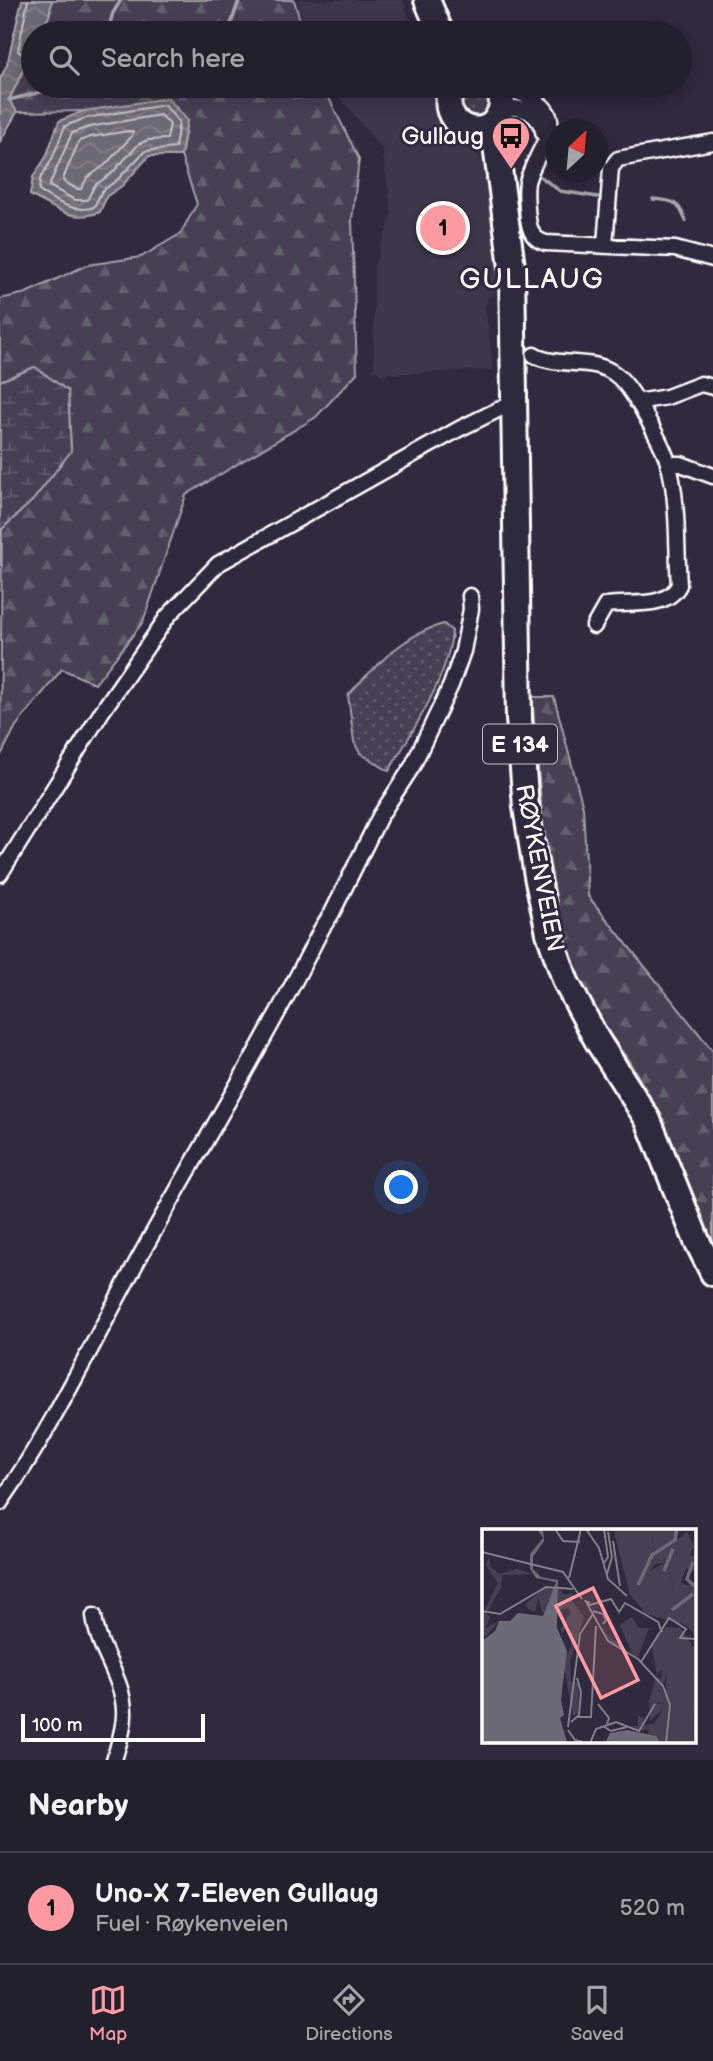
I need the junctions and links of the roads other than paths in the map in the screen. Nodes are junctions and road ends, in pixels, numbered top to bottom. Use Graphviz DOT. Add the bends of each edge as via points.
graph roads {
  1 [pos="427,0"];
  2 [pos="437,21"];
  3 [pos="448,98"];
  4 [pos="511,98"];
  5 [pos="530,98"];
  6 [pos="492,107"];
  7 [pos="548,119"];
  8 [pos="545,139"];
  9 [pos="713,142"];
  10 [pos="606,245"];
  11 [pos="713,259"];
  12 [pos="534,355"];
  13 [pos="713,387"];
  14 [pos="514,402"];
  15 [pos="638,402"];
  16 [pos="668,464"];
  17 [pos="713,477"];
  18 [pos="470,596"];
  19 [pos="594,625"];
  20 [pos="0,874"];
  21 [pos="713,1273"];
  22 [pos="0,1503"];
  23 [pos="94,1616"];
  24 [pos="114,1760"];
  1 -- 2 [label="highway"];
  3 -- 6 [label="highway, E 134" via="450,113 460,125"];
  4 -- 6 [label="street"];
  5 -- 7 [label="street" via="540,104"];
  6 -- 8 [label="street" via="523,109 536,116"];
  6 -- 14 [label="highway, RØYKENVEIEN / E 134" via="512,267"];
  8 -- 10 [label="street" via="526,189 532,234 546,243"];
  9 -- 10 [label="street" via="618,159 611,168"];
  10 -- 11 [label="street" via="676,248"];
  12 -- 15 [label="street" via="613,372"];
  13 -- 15 [label="street" via="701,384"];
  14 -- 20 [label="street" via="218,564 168,616"];
  14 -- 21 [label="highway, RØYKENVEIEN / E 134" via="522,766 547,922 566,982 648,1120"];
  15 -- 16 [label="street"];
  16 -- 17 [label="street" via="681,464"];
  16 -- 19 [label="street" via="679,585 672,596 661,601 606,606"];
  18 -- 22 [label="street" via="457,670 412,767 380,816 256,1055 27,1464"];
  23 -- 24 [label="street" via="124,1709"];
}
